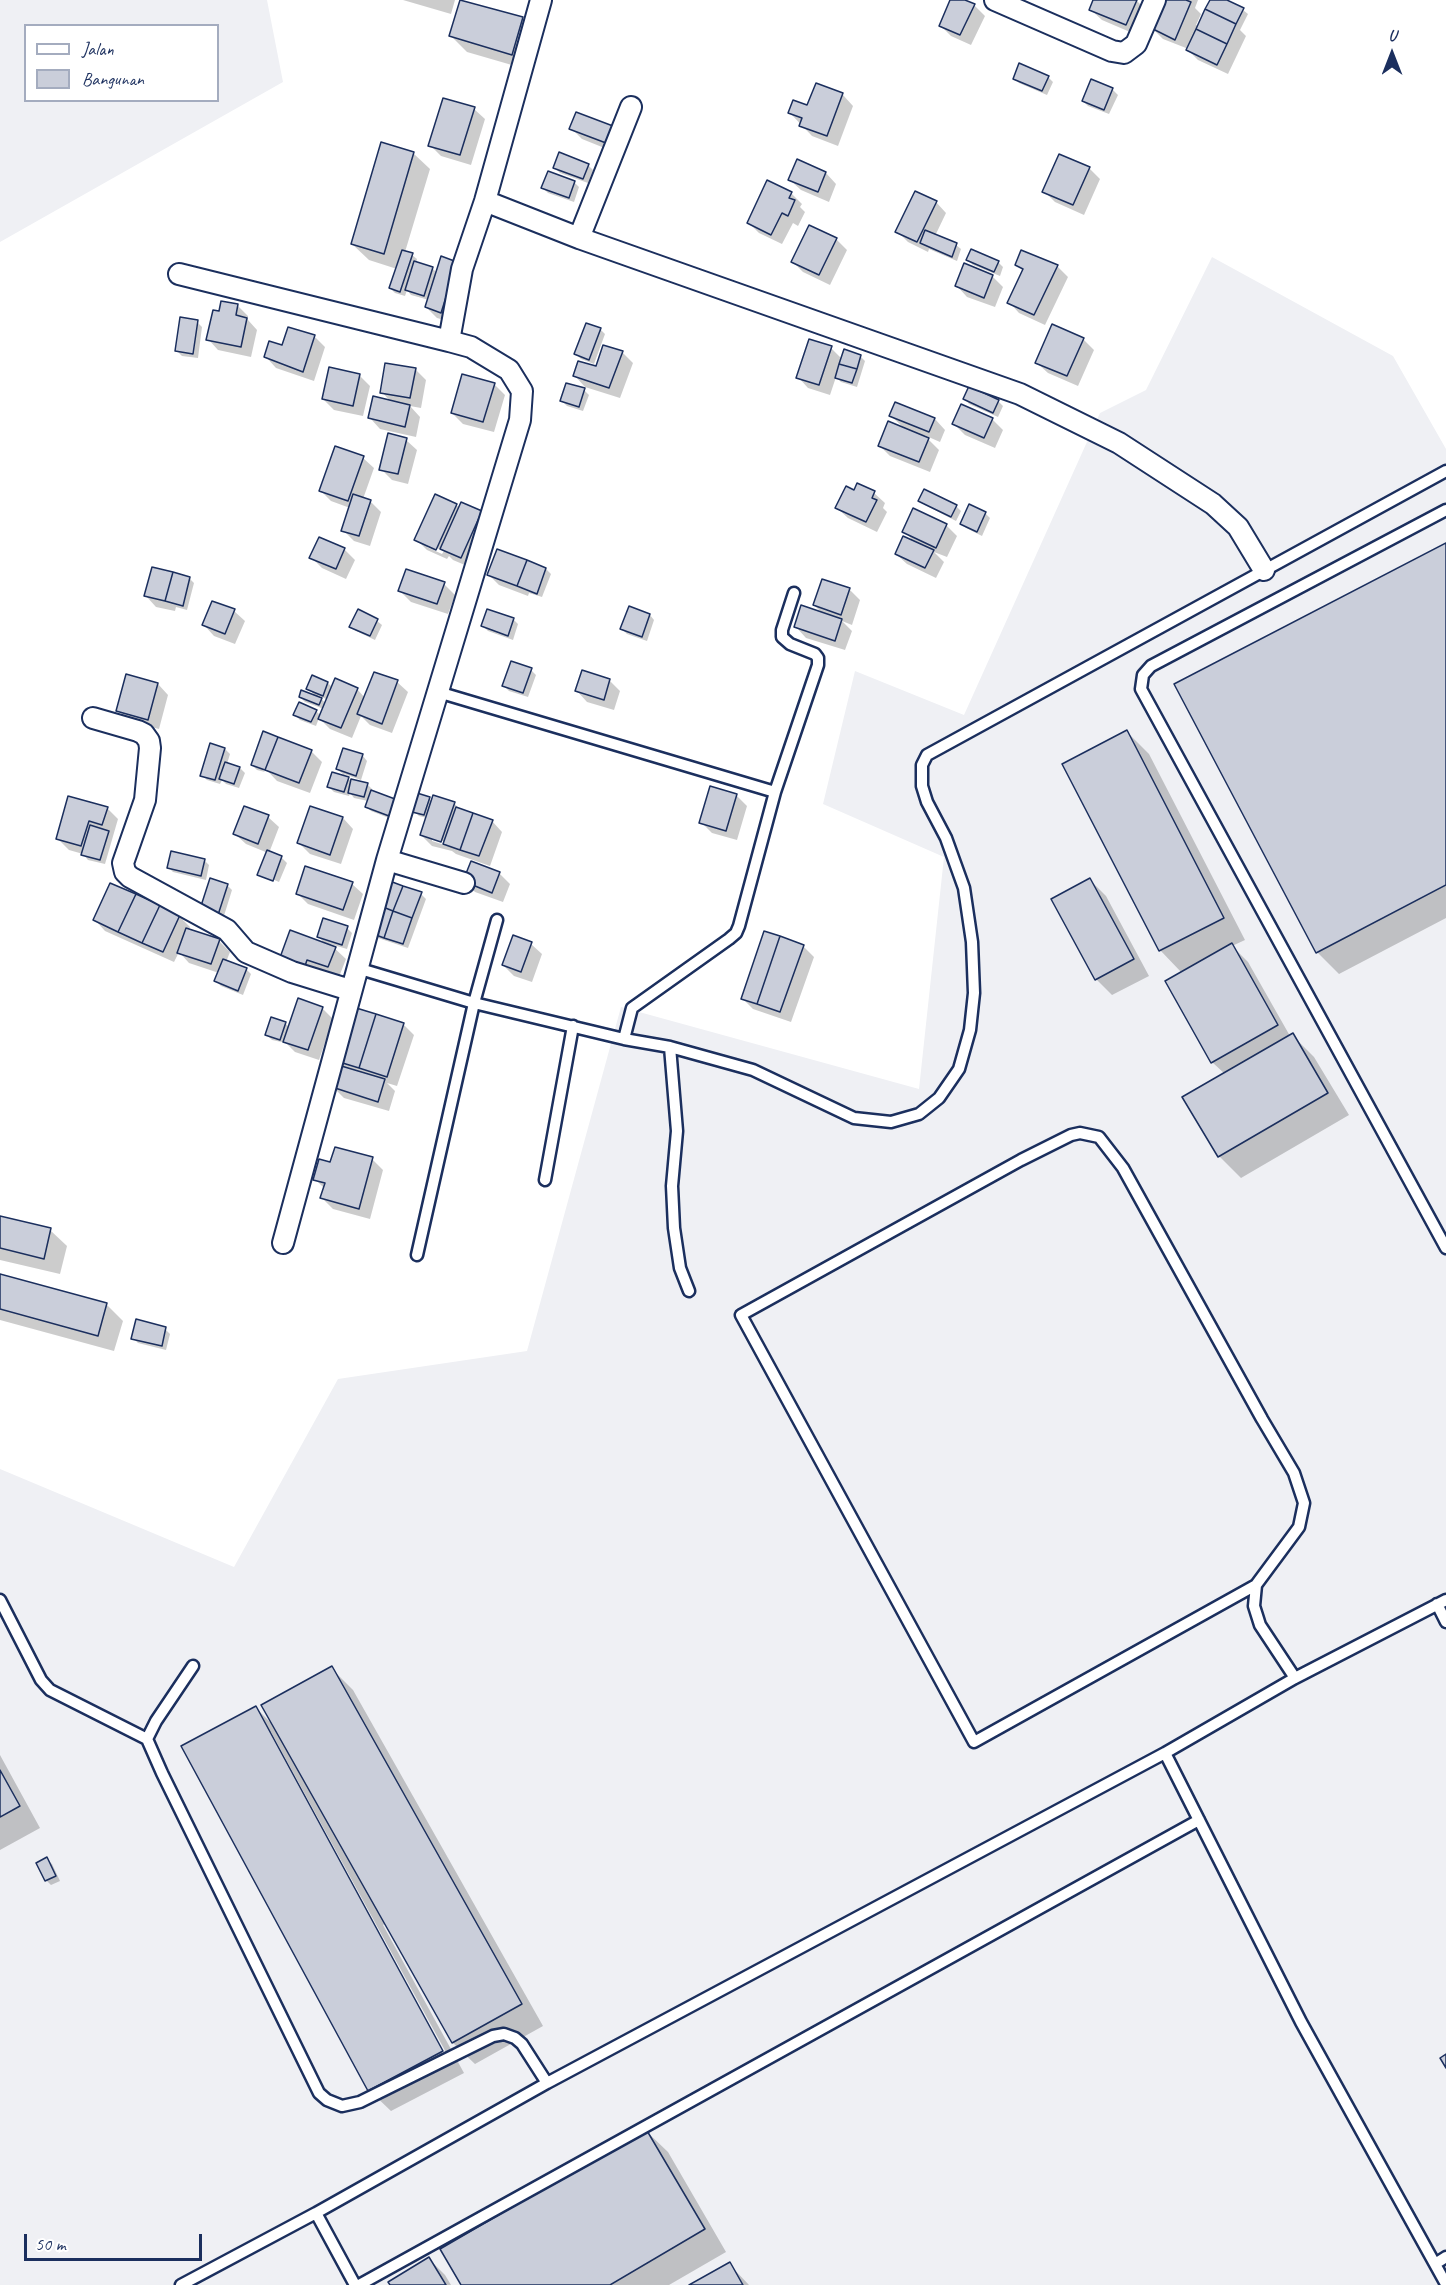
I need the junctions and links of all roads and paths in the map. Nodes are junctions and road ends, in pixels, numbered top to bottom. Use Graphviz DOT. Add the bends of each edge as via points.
graph roads {
  1 [pos="541,0"];
  2 [pos="995,0"];
  3 [pos="1155,0"];
  4 [pos="631,107"];
  5 [pos="485,201"];
  6 [pos="579,238"];
  7 [pos="179,274"];
  8 [pos="448,341"];
  9 [pos="1446,471"];
  10 [pos="1446,510"];
  11 [pos="1264,570"];
  12 [pos="794,593"];
  13 [pos="438,692"];
  14 [pos="93,718"];
  15 [pos="775,792"];
  16 [pos="387,860"];
  17 [pos="464,883"];
  18 [pos="497,920"];
  19 [pos="357,968"];
  20 [pos="350,990"];
  21 [pos="474,1003"];
  22 [pos="573,1026"];
  23 [pos="624,1039"];
  24 [pos="670,1047"];
  25 [pos="545,1180"];
  26 [pos="283,1243"];
  27 [pos="1446,1248"];
  28 [pos="417,1255"];
  29 [pos="689,1291"];
  30 [pos="1256,1585"];
  31 [pos="0,1600"];
  32 [pos="1442,1602"];
  33 [pos="1446,1622"];
  34 [pos="193,1666"];
  35 [pos="1295,1678"];
  36 [pos="147,1739"];
  37 [pos="1165,1753"];
  38 [pos="1199,1820"];
  39 [pos="547,2083"];
  40 [pos="316,2213"];
  41 [pos="1446,2258"];
  42 [pos="1435,2264"];
  43 [pos="1446,2284"];
  44 [pos="181,2285"];
  45 [pos="357,2285"];
  1 -- 5 [label="street"];
  2 -- 3 [label="street" via="1124,53 1136,44"];
  4 -- 6 [label="street"];
  5 -- 6 [label="street"];
  5 -- 8 [label="street" via="462,269"];
  6 -- 11 [label="street" via="1020,394 1119,443 1213,504 1238,527"];
  7 -- 8 [label="street"];
  8 -- 13 [label="street" via="471,347 509,370 522,392 520,420"];
  9 -- 11 [label="lane"];
  10 -- 27 [label="lane" via="1151,666 1143,675 1141,689"];
  11 -- 24 [label="lane" via="927,755 922,765 922,786 964,888 974,993 970,1030 959,1070 939,1098 919,1114 891,1122 854,1118 753,1070"];
  12 -- 15 [label="lane" via="782,637 789,644 815,654 818,665"];
  13 -- 15 [label="lane"];
  13 -- 16 [label="street"];
  14 -- 20 [label="street" via="144,734 150,748 145,800 123,863 125,872 227,930 246,952"];
  15 -- 23 [label="lane" via="736,933 632,1008"];
  16 -- 17 [label="street"];
  16 -- 19 [label="street"];
  18 -- 21 [label="lane"];
  19 -- 20 [label="street"];
  19 -- 21 [label="lane"];
  20 -- 26 [label="street"];
  21 -- 22 [label="lane"];
  21 -- 28 [label="lane"];
  22 -- 23 [label="lane"];
  22 -- 25 [label="lane"];
  23 -- 24 [label="lane"];
  24 -- 29 [label="lane" via="677,1131 672,1186 674,1228"];
  30 -- 30 [label="lane" via="1299,1527 1304,1503 1294,1473 1123,1168 1099,1137 1071,1135 741,1315 974,1742"];
  30 -- 35 [label="lane" via="1254,1606 1260,1625"];
  31 -- 36 [label="lane" via="41,1680 50,1690"];
  32 -- 33 [label="lane"];
  32 -- 35 [label="lane"];
  34 -- 36 [label="lane"];
  35 -- 37 [label="lane"];
  36 -- 39 [label="lane" via="319,2093 327,2100 342,2106 360,2103 504,2034 522,2044"];
  37 -- 38 [label="lane"];
  37 -- 39 [label="lane"];
  38 -- 42 [label="lane" via="1300,2022"];
  38 -- 45 [label="lane"];
  39 -- 40 [label="lane"];
  40 -- 44 [label="lane"];
  40 -- 45 [label="lane"];
  41 -- 42 [label="lane"];
  42 -- 43 [label="lane"];
}
